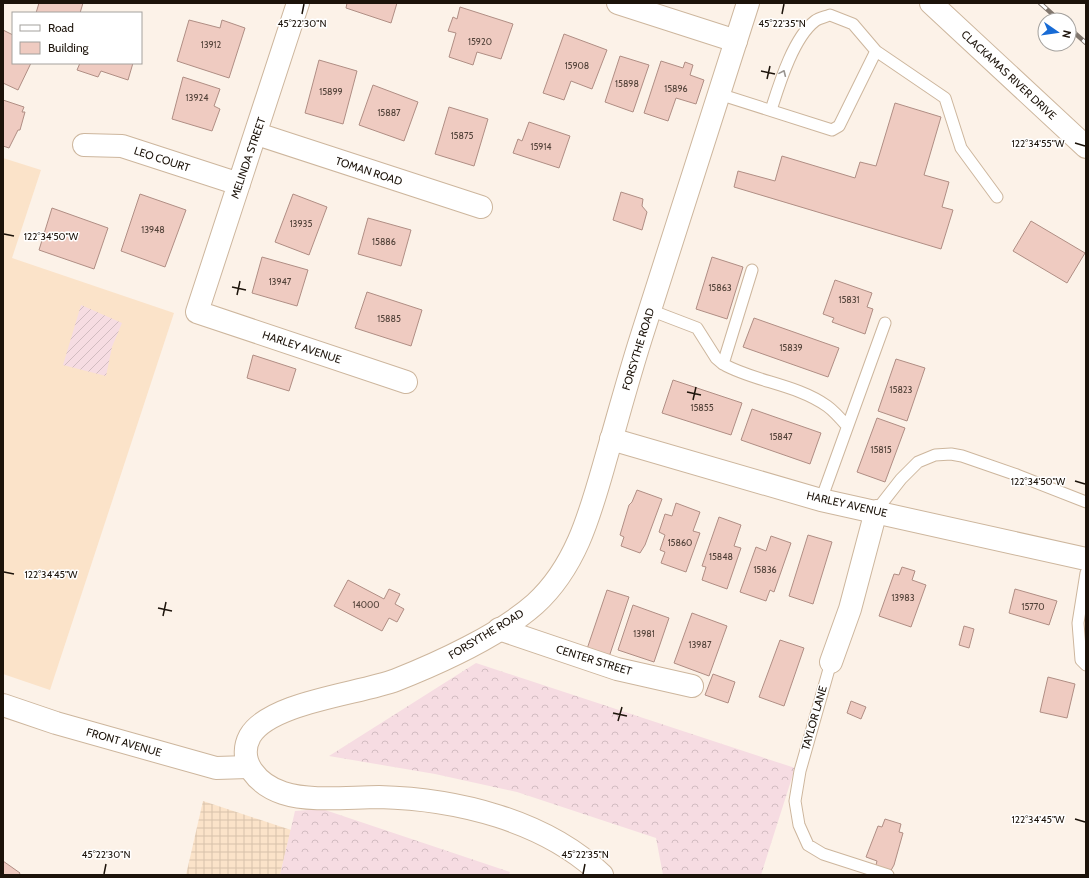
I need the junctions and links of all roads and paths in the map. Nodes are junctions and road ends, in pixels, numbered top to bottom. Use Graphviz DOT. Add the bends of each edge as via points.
graph roads {
  1 [pos="298,3"];
  2 [pos="618,3"];
  3 [pos="748,3"];
  4 [pos="931,3"];
  5 [pos="736,41"];
  6 [pos="876,51"];
  7 [pos="719,94"];
  8 [pos="771,110"];
  9 [pos="257,134"];
  10 [pos="84,145"];
  11 [pos="1086,147"];
  12 [pos="239,184"];
  13 [pos="997,197"];
  14 [pos="481,207"];
  15 [pos="752,270"];
  16 [pos="650,310"];
  17 [pos="198,312"];
  18 [pos="885,323"];
  19 [pos="723,364"];
  20 [pos="406,382"];
  21 [pos="847,426"];
  22 [pos="611,439"];
  23 [pos="821,500"];
  24 [pos="1086,502"];
  25 [pos="876,511"];
  26 [pos="1086,559"];
  27 [pos="1086,573"];
  28 [pos="498,629"];
  29 [pos="831,662"];
  30 [pos="1086,665"];
  31 [pos="692,686"];
  32 [pos="3,705"];
  33 [pos="248,767"];
  34 [pos="602,875"];
  35 [pos="888,875"];
  1 -- 9 [label="street, MELINDA STREET"];
  2 -- 5 [label="street"];
  3 -- 5 [label="street, FORSYTHE ROAD"];
  4 -- 11 [label="street, CLACKAMAS RIVER DRIVE"];
  5 -- 7 [label="street, FORSYTHE ROAD"];
  6 -- 8 [label="lane" via="839,126 832,130"];
  8 -- 6 [label="lane, one-way" via="781,77 799,41 815,20 830,15 853,24"];
  6 -- 13 [label="lane" via="945,98 961,148"];
  7 -- 8 [label="lane"];
  7 -- 16 [label="street, FORSYTHE ROAD"];
  9 -- 12 [label="street, MELINDA STREET"];
  9 -- 14 [label="street, TOMAN ROAD"];
  10 -- 12 [label="street, LEO COURT" via="122,146"];
  12 -- 17 [label="street, MELINDA STREET"];
  15 -- 19 [label="lane"];
  16 -- 19 [label="lane" via="697,328 716,358"];
  16 -- 22 [label="street, FORSYTHE ROAD"];
  17 -- 20 [label="street, HARLEY AVENUE"];
  18 -- 21 [label="lane"];
  19 -- 21 [label="lane" via="738,372 815,399 828,407"];
  21 -- 23 [label="lane"];
  22 -- 23 [label="street, HARLEY AVENUE"];
  22 -- 28 [label="street, FORSYTHE ROAD" via="590,512 566,566 532,606"];
  23 -- 25 [label="street, HARLEY AVENUE"];
  24 -- 25 [label="lane" via="1017,475 951,454 935,455 918,462"];
  25 -- 26 [label="street, HARLEY AVENUE"];
  25 -- 29 [label="street, TAYLOR LANE" via="850,609"];
  27 -- 30 [label="lane" via="1078,623 1081,660"];
  28 -- 31 [label="street, CENTER STREET" via="617,669"];
  28 -- 33 [label="street, FORSYTHE ROAD" via="444,659 393,681 310,703 266,720 250,737 245,757"];
  29 -- 35 [label="lane, TAYLOR LANE" via="800,771 795,801 799,825 808,844 823,854"];
  32 -- 33 [label="street, FRONT AVENUE" via="56,723 216,768"];
  33 -- 34 [label="street" via="268,787 295,796 407,799 453,806 501,818 558,842"];
}
